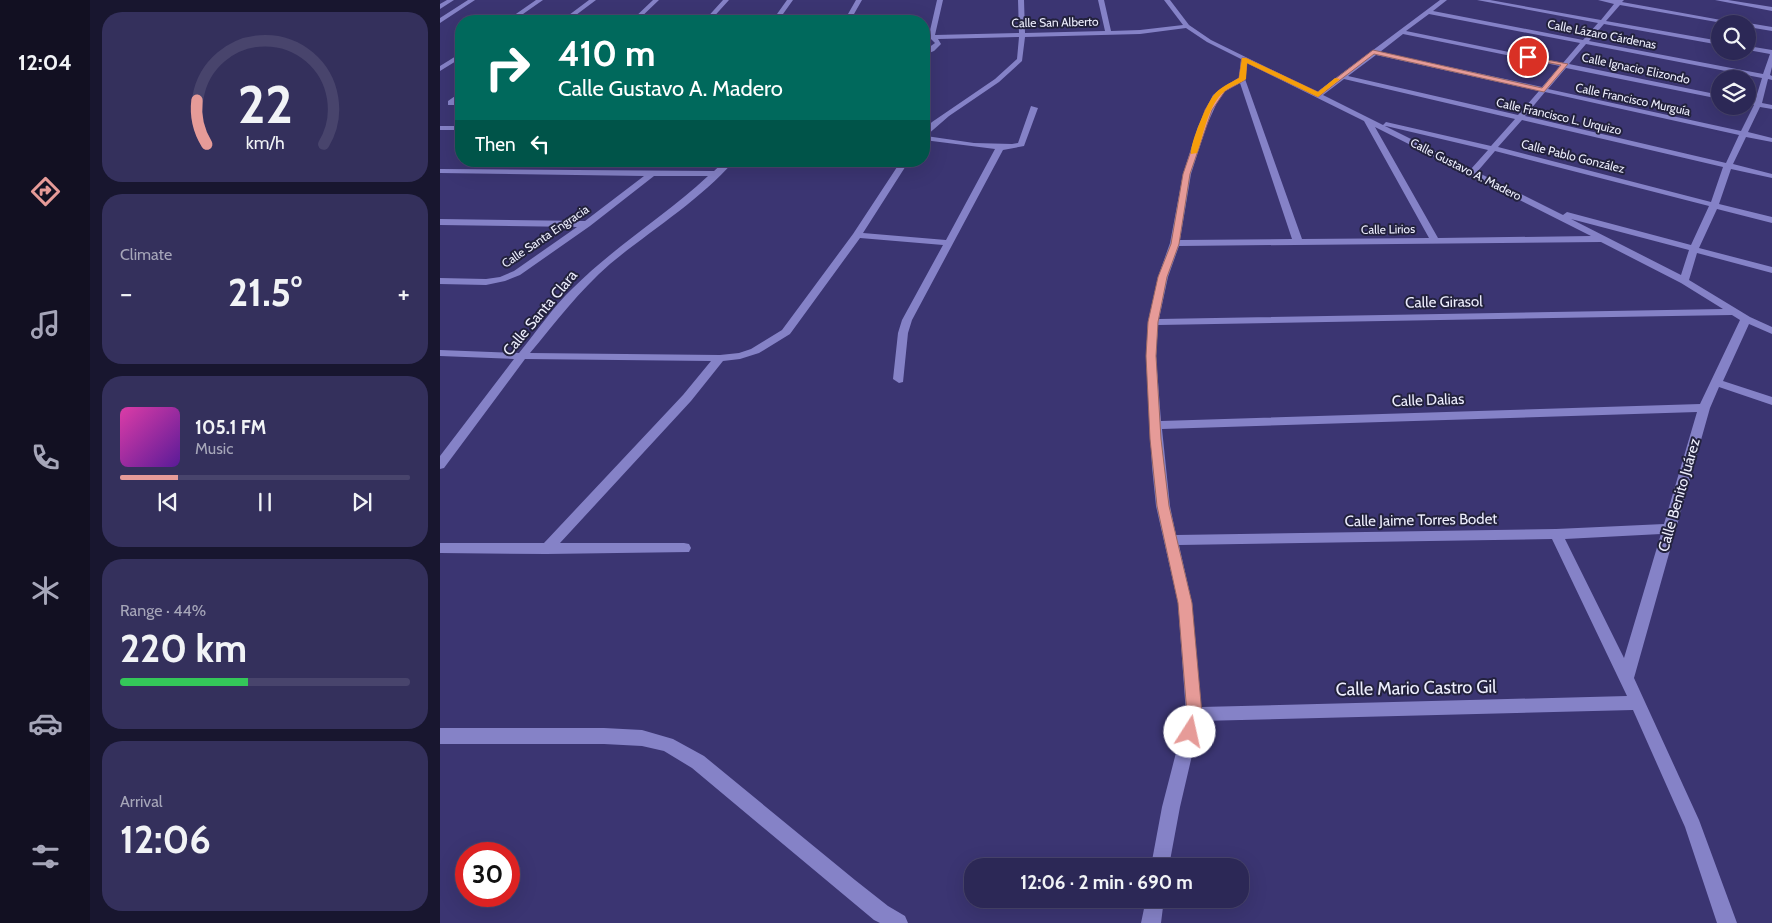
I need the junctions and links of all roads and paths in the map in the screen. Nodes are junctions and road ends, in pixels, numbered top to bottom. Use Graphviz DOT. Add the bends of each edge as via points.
graph roads {
  1 [pos="451,0"];
  2 [pos="472,0"];
  3 [pos="540,0"];
  4 [pos="593,0"];
  5 [pos="656,0"];
  6 [pos="726,0"];
  7 [pos="790,0"];
  8 [pos="859,0"];
  9 [pos="940,0"];
  10 [pos="1021,0"];
  11 [pos="1101,0"];
  12 [pos="1167,0"];
  13 [pos="1444,0"];
  14 [pos="1480,0"];
  15 [pos="1601,0"];
  16 [pos="1718,0"];
  17 [pos="1620,1"];
  18 [pos="440,7"];
  19 [pos="1772,9"];
  20 [pos="1429,12"];
  21 [pos="518,15"];
  22 [pos="572,15"];
  23 [pos="640,15"];
  24 [pos="712,15"];
  25 [pos="779,15"];
  26 [pos="850,15"];
  27 [pos="1711,18"];
  28 [pos="440,21"];
  29 [pos="1602,22"];
  30 [pos="1187,26"];
  31 [pos="1756,26"];
  32 [pos="1772,29"];
  33 [pos="1108,32"];
  34 [pos="1401,32"];
  35 [pos="1022,33"];
  36 [pos="932,36"];
  37 [pos="1711,41"];
  38 [pos="1586,42"];
  39 [pos="1756,50"];
  40 [pos="930,51"];
  41 [pos="1373,52"];
  42 [pos="1772,54"];
  43 [pos="455,56"];
  44 [pos="440,57"];
  45 [pos="1244,59"];
  46 [pos="455,60"];
  47 [pos="1565,64"];
  48 [pos="440,69"];
  49 [pos="1341,76"];
  50 [pos="1769,77"];
  51 [pos="1242,79"];
  52 [pos="1544,90"];
  53 [pos="1318,95"];
  54 [pos="1711,95"];
  55 [pos="455,101"];
  56 [pos="452,103"];
  57 [pos="1758,104"];
  58 [pos="1772,107"];
  59 [pos="1034,108"];
  60 [pos="1520,118"];
  61 [pos="1367,120"];
  62 [pos="440,128"];
  63 [pos="455,128"];
  64 [pos="930,128"];
  65 [pos="1742,134"];
  66 [pos="930,139"];
  67 [pos="1772,140"];
  68 [pos="1000,148"];
  69 [pos="1491,148"];
  70 [pos="1728,166"];
  71 [pos="723,167"];
  72 [pos="901,167"];
  73 [pos="440,171"];
  74 [pos="1472,173"];
  75 [pos="651,174"];
  76 [pos="715,174"];
  77 [pos="1772,176"];
  78 [pos="1714,205"];
  79 [pos="1545,209"];
  80 [pos="1772,220"];
  81 [pos="440,222"];
  82 [pos="586,224"];
  83 [pos="857,235"];
  84 [pos="1602,239"];
  85 [pos="1435,241"];
  86 [pos="1298,242"];
  87 [pos="950,243"];
  88 [pos="1175,244"];
  89 [pos="1694,248"];
  90 [pos="1772,270"];
  91 [pos="440,281"];
  92 [pos="1684,281"];
  93 [pos="1740,315"];
  94 [pos="1153,322"];
  95 [pos="1772,331"];
  96 [pos="440,352"];
  97 [pos="522,356"];
  98 [pos="720,358"];
  99 [pos="899,379"];
  100 [pos="1715,382"];
  101 [pos="1772,401"];
  102 [pos="1704,408"];
  103 [pos="1154,425"];
  104 [pos="446,449"];
  105 [pos="440,465"];
  106 [pos="1670,529"];
  107 [pos="1556,534"];
  108 [pos="1172,540"];
  109 [pos="440,548"];
  110 [pos="684,548"];
  111 [pos="546,549"];
  112 [pos="1626,678"];
  113 [pos="1638,703"];
  114 [pos="1194,714"];
  115 [pos="440,736"];
  116 [pos="1161,858"];
  117 [pos="1154,908"];
  118 [pos="898,923"];
  119 [pos="1151,923"];
  120 [pos="1727,923"];
  1 -- 18 [label="street"];
  2 -- 28 [label="street"];
  3 -- 21 [label="street"];
  4 -- 22 [label="street"];
  5 -- 23 [label="street"];
  6 -- 24 [label="street"];
  7 -- 25 [label="street"];
  8 -- 26 [label="street"];
  9 -- 36 [label="street"];
  10 -- 35 [label="street"];
  11 -- 33 [label="street"];
  12 -- 30 [label="street, Calle Gustavo A. Madero"];
  13 -- 20 [label="street"];
  14 -- 29 [label="street"];
  15 -- 17 [label="street"];
  16 -- 19 [label="street"];
  17 -- 27 [label="street"];
  17 -- 29 [label="street"];
  20 -- 34 [label="street"];
  20 -- 38 [label="street, Calle Lázaro Cárdenas"];
  29 -- 37 [label="street"];
  29 -- 38 [label="street"];
  30 -- 33 [label="street, Calle San Alberto"];
  30 -- 45 [label="street, Calle Gustavo A. Madero"];
  31 -- 32 [label="street"];
  33 -- 35 [label="street, Calle San Alberto"];
  34 -- 41 [label="street"];
  34 -- 47 [label="street, Calle Ignacio Elizondo"];
  35 -- 36 [label="street, Calle San Alberto"];
  35 -- 64 [label="street" via="1020,60"];
  36 -- 40 [label="street" via="939,43"];
  38 -- 47 [label="street"];
  38 -- 50 [label="street, Calle Lázaro Cárdenas"];
  39 -- 42 [label="street"];
  41 -- 49 [label="street"];
  41 -- 52 [label="street, Calle Francisco Murguía"];
  42 -- 50 [label="street"];
  43 -- 44 [label="street"];
  45 -- 51 [label="street"];
  45 -- 53 [label="street, Calle Gustavo A. Madero"];
  46 -- 48 [label="street"];
  47 -- 52 [label="street"];
  47 -- 54 [label="street, Calle Ignacio Elizondo"];
  49 -- 53 [label="street"];
  49 -- 60 [label="street, Calle Francisco L. Urquizo"];
  50 -- 57 [label="street"];
  51 -- 86 [label="street"];
  51 -- 88 [label="street" via="1223,90 1209,110 1186,174"];
  52 -- 60 [label="street"];
  52 -- 65 [label="street, Calle Francisco Murguía"];
  53 -- 61 [label="street, Calle Gustavo A. Madero"];
  55 -- 56 [label="street"];
  57 -- 58 [label="street"];
  57 -- 65 [label="street"];
  59 -- 68 [label="street" via="1021,144"];
  60 -- 69 [label="street"];
  60 -- 70 [label="street, Calle Francisco L. Urquizo"];
  61 -- 69 [label="street, Calle Pablo González"];
  61 -- 74 [label="street, Calle Gustavo A. Madero"];
  61 -- 85 [label="street"];
  62 -- 63 [label="street"];
  65 -- 67 [label="street, Calle Francisco Murguía"];
  65 -- 70 [label="street"];
  66 -- 68 [label="street"];
  68 -- 87 [label="street"];
  69 -- 74 [label="street"];
  69 -- 78 [label="street, Calle Pablo González"];
  70 -- 77 [label="street, Calle Francisco L. Urquizo"];
  70 -- 78 [label="street"];
  71 -- 76 [label="street, Calle Santa Clara"];
  72 -- 83 [label="street"];
  73 -- 75 [label="street"];
  74 -- 79 [label="street, Calle Gustavo A. Madero"];
  75 -- 76 [label="street"];
  75 -- 82 [label="street, Calle Santa Engracia"];
  76 -- 97 [label="street, Calle Santa Clara" via="685,202 589,277"];
  78 -- 80 [label="street, Calle Pablo González"];
  78 -- 89 [label="street"];
  79 -- 84 [label="street, Calle Gustavo A. Madero"];
  79 -- 89 [label="street"];
  81 -- 82 [label="street"];
  82 -- 91 [label="street, Calle Santa Engracia" via="517,273 502,279"];
  83 -- 87 [label="street"];
  83 -- 98 [label="street" via="786,332 756,351"];
  84 -- 85 [label="street, Calle Lirios"];
  84 -- 92 [label="street, Calle Gustavo A. Madero"];
  85 -- 86 [label="street, Calle Lirios"];
  86 -- 88 [label="street, Calle Lirios"];
  87 -- 99 [label="street" via="907,320"];
  88 -- 94 [label="street" via="1163,277"];
  89 -- 90 [label="street"];
  89 -- 92 [label="street"];
  92 -- 93 [label="street, Calle Gustavo A. Madero"];
  93 -- 94 [label="street, Calle Girasol"];
  93 -- 95 [label="street, Calle Gustavo A. Madero"];
  93 -- 100 [label="street, Calle Benito Juárez"];
  94 -- 103 [label="street"];
  96 -- 97 [label="street"];
  97 -- 98 [label="street"];
  97 -- 104 [label="street, Calle Santa Clara"];
  98 -- 111 [label="street" via="687,398"];
  100 -- 101 [label="street"];
  100 -- 102 [label="street, Calle Benito Juárez"];
  102 -- 103 [label="street, Calle Dalias"];
  102 -- 106 [label="street, Calle Benito Juárez"];
  103 -- 108 [label="street" via="1163,506"];
  104 -- 105 [label="street, Calle Santa Clara"];
  106 -- 107 [label="street, Calle Jaime Torres Bodet"];
  106 -- 112 [label="street, Calle Benito Juárez"];
  107 -- 108 [label="street, Calle Jaime Torres Bodet"];
  107 -- 112 [label="street"];
  108 -- 114 [label="street" via="1185,603"];
  109 -- 111 [label="street"];
  110 -- 111 [label="street"];
  112 -- 113 [label="street"];
  113 -- 114 [label="street, Calle Mario Castro Gil"];
  113 -- 120 [label="street" via="1693,826"];
  114 -- 116 [label="street"];
  115 -- 118 [label="street" via="604,736 642,738 667,744 698,762 848,888"];
  117 -- 119 [label="street"];
}
